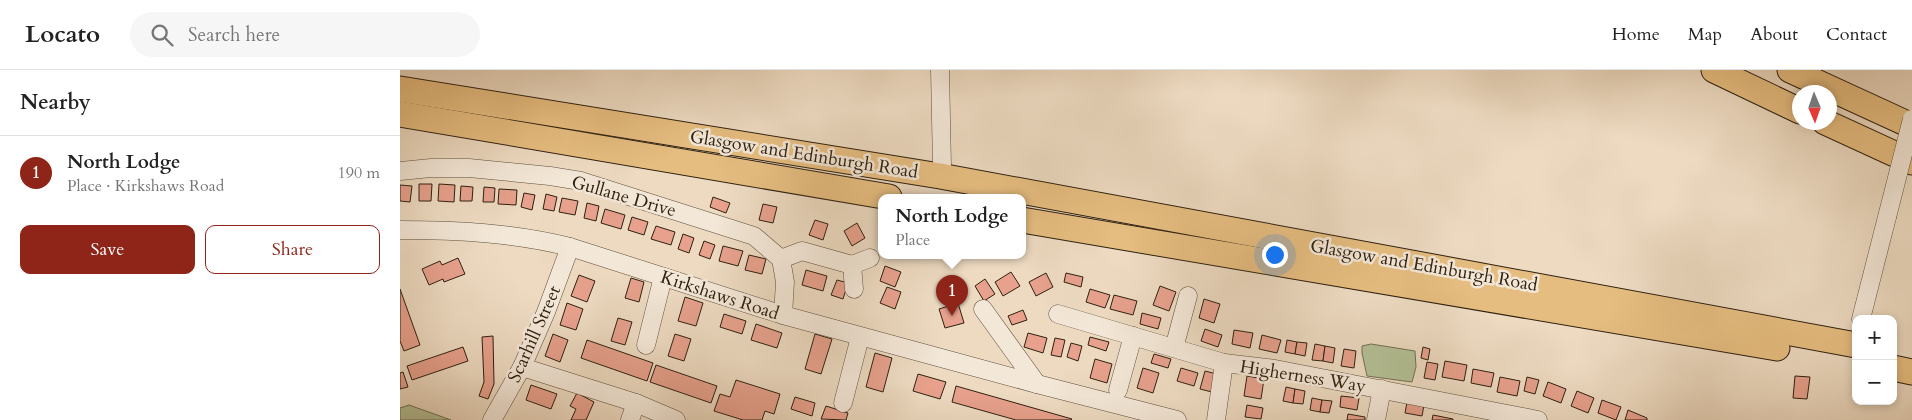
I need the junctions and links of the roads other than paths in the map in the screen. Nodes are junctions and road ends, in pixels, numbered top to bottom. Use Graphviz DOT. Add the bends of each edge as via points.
graph roads {
  1 [pos="940,70"];
  2 [pos="1714,70"];
  3 [pos="1790,70"];
  4 [pos="400,89"];
  5 [pos="1792,107"];
  6 [pos="400,114"];
  7 [pos="1912,119"];
  8 [pos="1912,126"];
  9 [pos="1837,128"];
  10 [pos="1912,162"];
  11 [pos="400,171"];
  12 [pos="940,176"];
  13 [pos="878,195"];
  14 [pos="1026,221"];
  15 [pos="400,230"];
  16 [pos="570,247"];
  17 [pos="870,258"];
  18 [pos="781,259"];
  19 [pos="852,265"];
  20 [pos="663,277"];
  21 [pos="854,289"];
  22 [pos="1188,296"];
  23 [pos="983,309"];
  24 [pos="1058,314"];
  25 [pos="783,315"];
  26 [pos="1862,315"];
  27 [pos="1133,336"];
  28 [pos="860,337"];
  29 [pos="646,345"];
  30 [pos="1852,347"];
  31 [pos="1852,347"];
  32 [pos="1174,348"];
  33 [pos="1897,352"];
  34 [pos="1912,355"];
  35 [pos="1224,363"];
  36 [pos="522,367"];
  37 [pos="1897,369"];
  38 [pos="1912,372"];
  39 [pos="1037,384"];
  40 [pos="1382,389"];
  41 [pos="1118,390"];
  42 [pos="636,403"];
  43 [pos="843,404"];
  44 [pos="1503,416"];
  45 [pos="492,420"];
  46 [pos="630,420"];
  47 [pos="676,420"];
  48 [pos="1177,420"];
  49 [pos="1216,420"];
  50 [pos="1376,420"];
  51 [pos="1538,420"];
  1 -- 12 [label="street"];
  2 -- 5 [label="highway"];
  3 -- 8 [label="highway"];
  4 -- 12 [label="highway, Glasgow and Edinburgh Road"];
  6 -- 13 [label="highway, Glasgow and Edinburgh Road"];
  7 -- 26 [label="street, bridge"];
  9 -- 10 [label="highway"];
  11 -- 18 [label="street, Gullane Drive" via="469,168 581,182 754,236"];
  12 -- 30 [label="highway, Glasgow and Edinburgh Road"];
  14 -- 31 [label="highway, Glasgow and Edinburgh Road"];
  15 -- 16 [label="street, Kirkshaws Road" via="457,230 536,238"];
  16 -- 20 [label="street, Kirkshaws Road"];
  16 -- 36 [label="street, Scarhill Street"];
  17 -- 19 [label="street"];
  18 -- 19 [label="street" via="802,251"];
  18 -- 25 [label="street" via="785,282"];
  19 -- 21 [label="street"];
  20 -- 25 [label="street, Kirkshaws Road"];
  20 -- 29 [label="street"];
  22 -- 32 [label="street"];
  23 -- 39 [label="street"];
  24 -- 27 [label="street, Higherness Way"];
  25 -- 28 [label="street, Kirkshaws Road"];
  27 -- 32 [label="street, Higherness Way"];
  27 -- 41 [label="street"];
  28 -- 39 [label="street, Kirkshaws Road"];
  28 -- 43 [label="street"];
  32 -- 35 [label="street, Higherness Way"];
  33 -- 34 [label="highway"];
  35 -- 40 [label="street, Higherness Way"];
  35 -- 49 [label="street"];
  36 -- 42 [label="street"];
  36 -- 45 [label="street, Scarhill Street"];
  37 -- 38 [label="highway"];
  39 -- 48 [label="street, Kirkshaws Road"];
  40 -- 44 [label="street, Higherness Way"];
  40 -- 50 [label="street, Higherness Way"];
  42 -- 46 [label="street"];
  42 -- 47 [label="street"];
  44 -- 51 [label="street, Higherness Way"];
}
